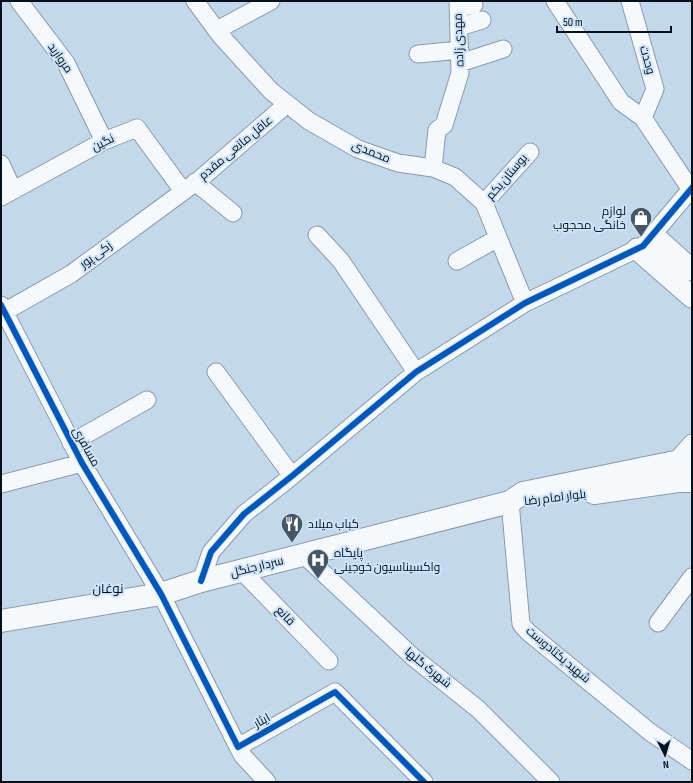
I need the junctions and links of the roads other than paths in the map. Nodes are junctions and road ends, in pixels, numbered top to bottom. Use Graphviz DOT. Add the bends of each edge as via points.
graph roads {
  1 [pos="19,1"];
  2 [pos="195,1"];
  3 [pos="271,1"];
  4 [pos="556,1"];
  5 [pos="630,1"];
  6 [pos="463,5"];
  7 [pos="482,20"];
  8 [pos="459,27"];
  9 [pos="216,30"];
  10 [pos="503,49"];
  11 [pos="418,54"];
  12 [pos="460,57"];
  13 [pos="287,104"];
  14 [pos="643,118"];
  15 [pos="104,141"];
  16 [pos="530,152"];
  17 [pos="1,164"];
  18 [pos="433,168"];
  19 [pos="189,186"];
  20 [pos="691,192"];
  21 [pos="7,193"];
  22 [pos="484,203"];
  23 [pos="233,213"];
  24 [pos="652,235"];
  25 [pos="316,236"];
  26 [pos="498,238"];
  27 [pos="637,250"];
  28 [pos="457,261"];
  29 [pos="692,270"];
  30 [pos="692,297"];
  31 [pos="525,303"];
  32 [pos="3,308"];
  33 [pos="216,372"];
  34 [pos="416,372"];
  35 [pos="147,400"];
  36 [pos="71,443"];
  37 [pos="692,443"];
  38 [pos="82,463"];
  39 [pos="684,472"];
  40 [pos="292,476"];
  41 [pos="1,484"];
  42 [pos="510,502"];
  43 [pos="304,555"];
  44 [pos="242,571"];
  45 [pos="692,577"];
  46 [pos="202,581"];
  47 [pos="160,594"];
  48 [pos="1,621"];
  49 [pos="658,623"];
  50 [pos="328,661"];
  51 [pos="238,747"];
  52 [pos="692,761"];
  53 [pos="267,782"];
  54 [pos="424,782"];
  55 [pos="551,782"];
  1 -- 15 [label="street, مروارید" via="66,63"];
  2 -- 9 [label="street, محمدی"];
  3 -- 9 [label="street"];
  4 -- 14 [label="street" via="621,102"];
  5 -- 14 [label="street, وحدت" via="655,89"];
  6 -- 8 [label="street, مهدی زاده"];
  7 -- 8 [label="street"];
  8 -- 12 [label="street, مهدی زاده"];
  9 -- 13 [label="street, محمدی" via="271,91"];
  10 -- 12 [label="street"];
  11 -- 12 [label="street"];
  12 -- 18 [label="street, مهدی زاده" via="460,73 444,125 437,130"];
  13 -- 18 [label="street, محمدی" via="309,121 358,149 398,163"];
  13 -- 19 [label="street, عاقل مانعی مقدم"];
  14 -- 20 [label="street"];
  15 -- 19 [label="street, نگین" via="137,128"];
  15 -- 21 [label="street, نگین"];
  16 -- 22 [label="street, بوستان یکم"];
  17 -- 21 [label="street"];
  18 -- 22 [label="street, محمدی" via="455,177"];
  19 -- 23 [label="street"];
  19 -- 32 [label="street, زکی پور" via="71,274"];
  20 -- 24 [label="street"];
  22 -- 26 [label="street, محمدی"];
  24 -- 27 [label="street"];
  24 -- 29 [label="street"];
  25 -- 34 [label="street" via="341,261"];
  26 -- 28 [label="street"];
  26 -- 31 [label="street, محمدی"];
  27 -- 30 [label="street"];
  27 -- 31 [label="street"];
  31 -- 34 [label="street"];
  32 -- 36 [label="street, مسافری"];
  33 -- 40 [label="street"];
  34 -- 40 [label="street"];
  35 -- 36 [label="street"];
  36 -- 38 [label="street, مسافری"];
  37 -- 39 [label="street"];
  38 -- 41 [label="street"];
  38 -- 47 [label="street, مسافری"];
  39 -- 42 [label="main road, بلوار امام رضا" via="523,493"];
  40 -- 46 [label="street" via="244,514 211,552"];
  42 -- 43 [label="main road, سردار جنگل"];
  42 -- 52 [label="street, شهید یکتادوست" via="521,624 650,732"];
  43 -- 44 [label="main road, سردار جنگل"];
  43 -- 55 [label="street, شهرک گلها" via="413,657 478,709"];
  44 -- 46 [label="main road, سردار جنگل"];
  44 -- 50 [label="street, قانع"];
  45 -- 49 [label="street"];
  46 -- 47 [label="main road, سردار جنگل"];
  47 -- 48 [label="main road, سردار جنگل"];
  47 -- 51 [label="street"];
  51 -- 53 [label="street"];
  51 -- 54 [label="street, ایثار" via="335,692"];
}
